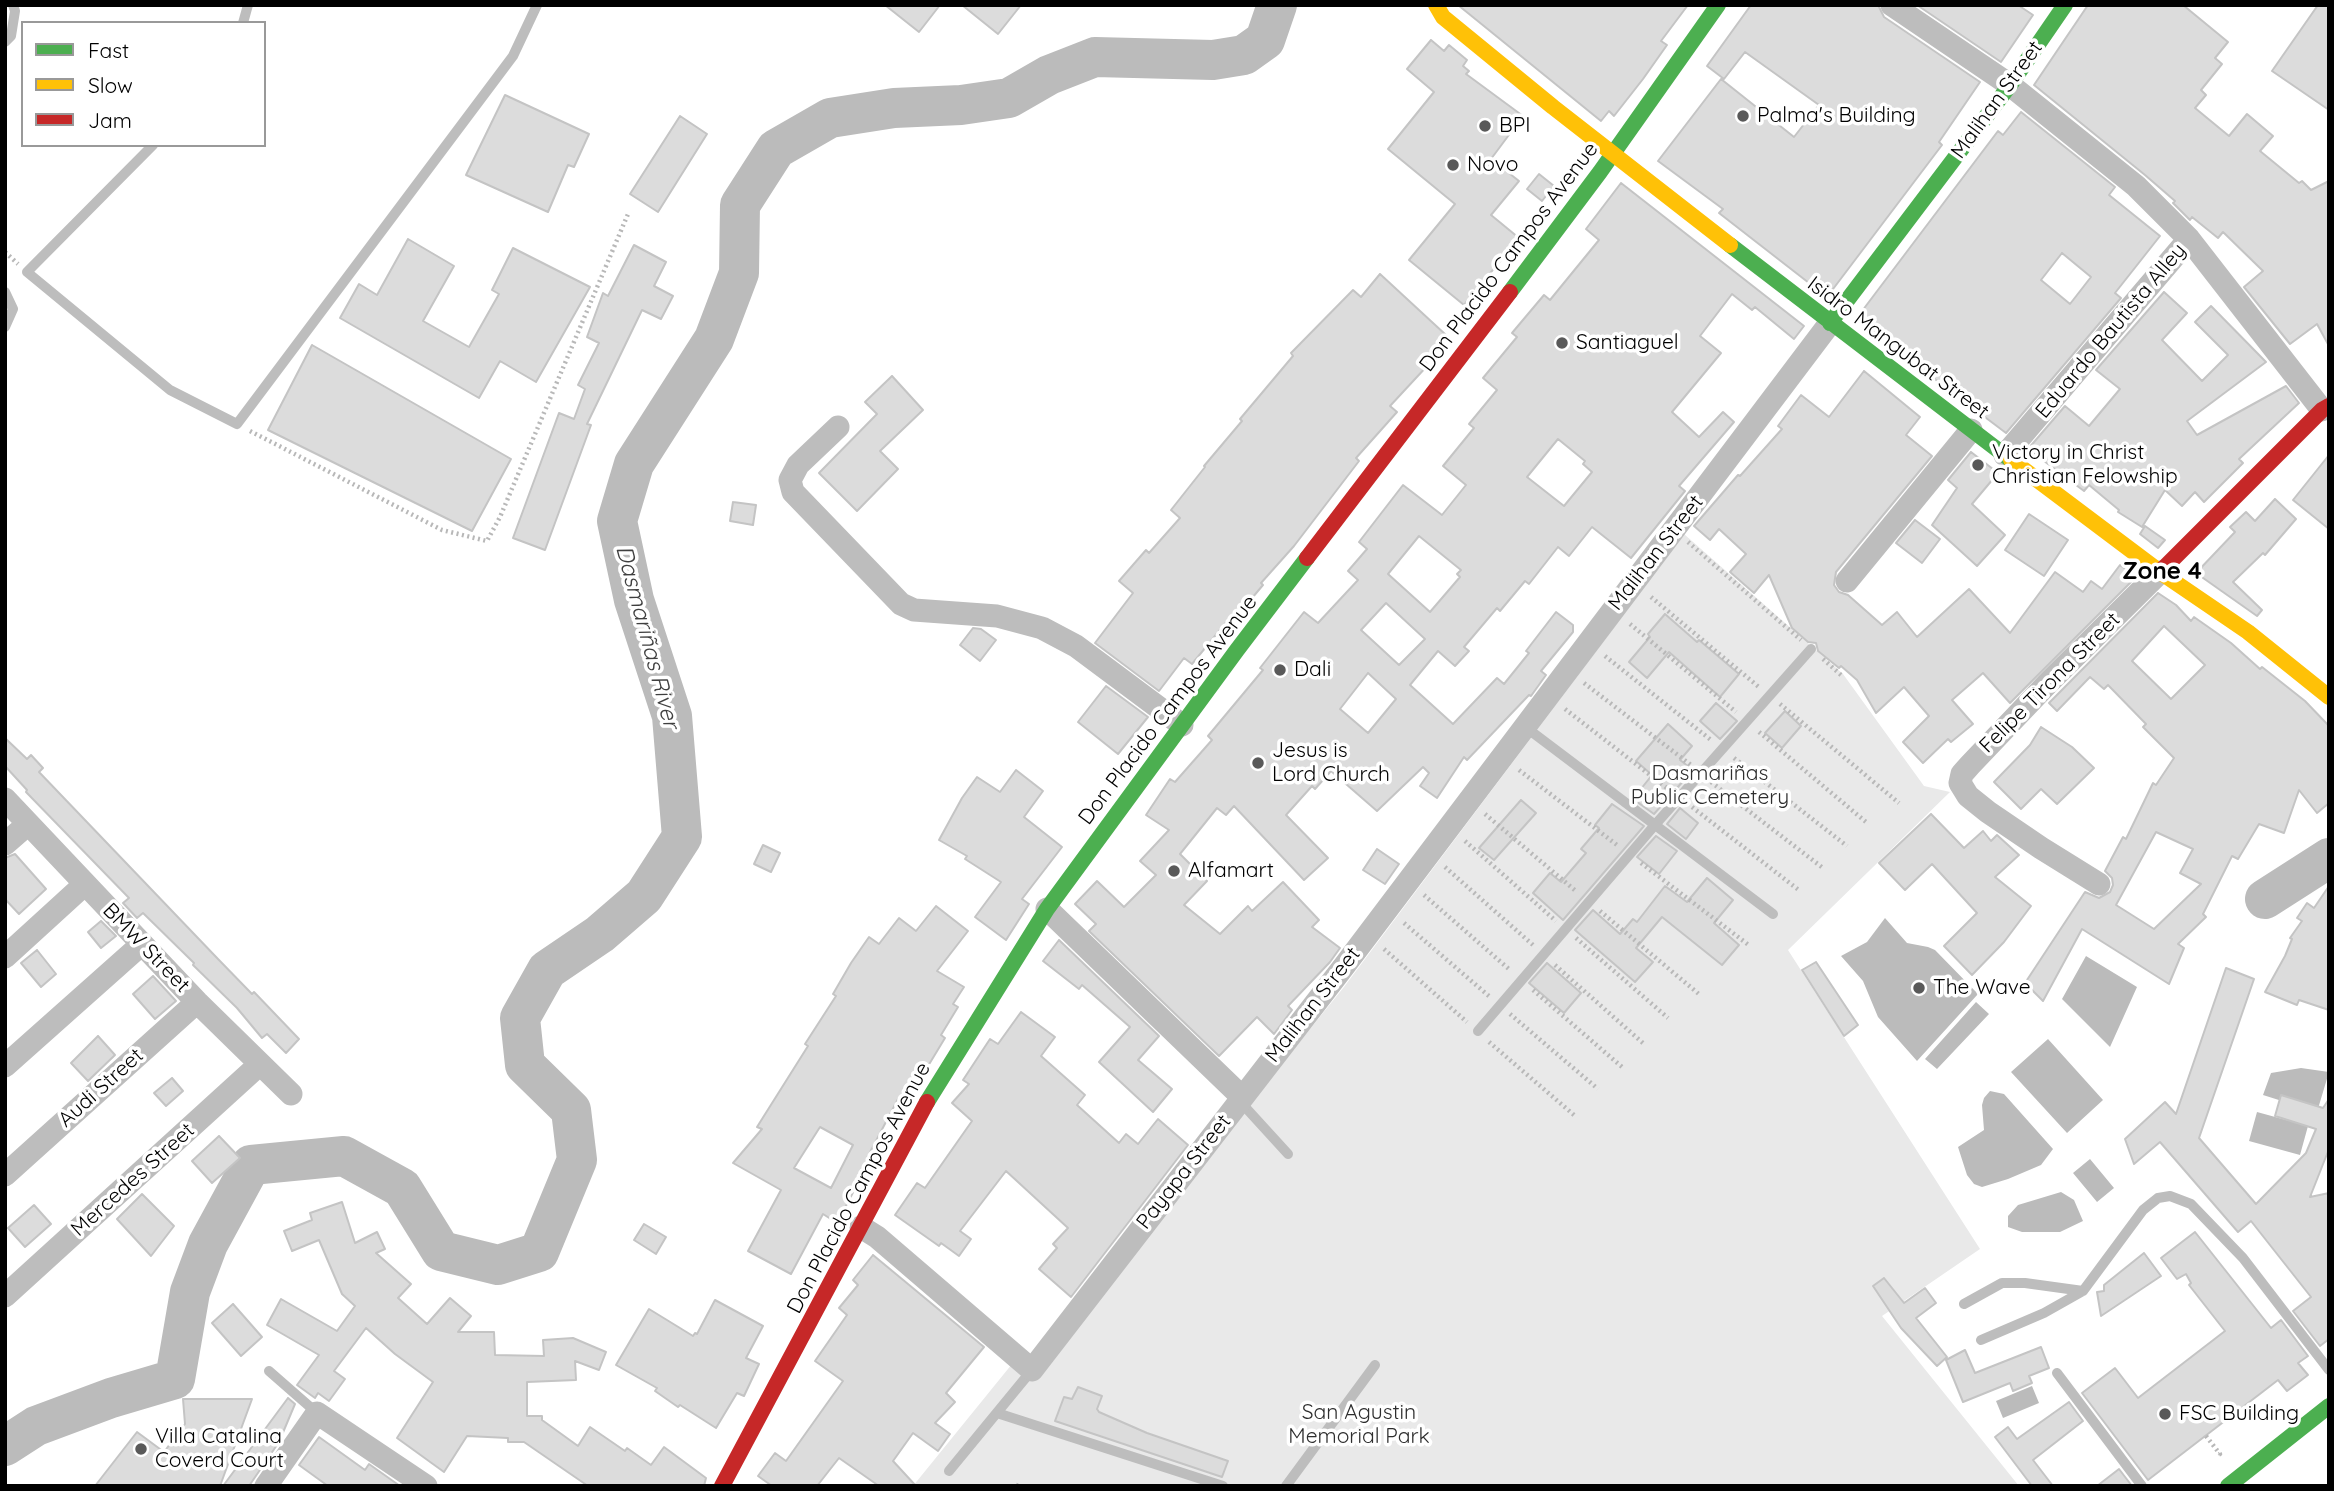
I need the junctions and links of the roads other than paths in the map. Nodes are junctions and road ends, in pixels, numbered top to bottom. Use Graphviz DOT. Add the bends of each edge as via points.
graph roads {
  1 [pos="13,5"];
  2 [pos="537,5"];
  3 [pos="1436,5"];
  4 [pos="1718,5"];
  5 [pos="1892,5"];
  6 [pos="2065,5"];
  7 [pos="5,42"];
  8 [pos="2010,86"];
  9 [pos="151,147"];
  10 [pos="1613,154"];
  11 [pos="2189,239"];
  12 [pos="5,292"];
  13 [pos="1830,323"];
  14 [pos="5,327"];
  15 [pos="2325,408"];
  16 [pos="838,427"];
  17 [pos="1971,430"];
  18 [pos="2005,455"];
  19 [pos="2161,572"];
  20 [pos="1847,581"];
  21 [pos="1811,649"];
  22 [pos="2329,697"];
  23 [pos="1182,725"];
  24 [pos="1524,726"];
  25 [pos="5,799"];
  26 [pos="28,824"];
  27 [pos="1654,825"];
  28 [pos="5,844"];
  29 [pos="85,884"];
  30 [pos="2099,884"];
  31 [pos="1047,909"];
  32 [pos="1773,915"];
  33 [pos="142,944"];
  34 [pos="5,957"];
  35 [pos="197,1002"];
  36 [pos="1478,1031"];
  37 [pos="260,1064"];
  38 [pos="5,1066"];
  39 [pos="290,1094"];
  40 [pos="1242,1097"];
  41 [pos="1288,1154"];
  42 [pos="5,1175"];
  43 [pos="861,1227"];
  44 [pos="2083,1291"];
  45 [pos="5,1296"];
  46 [pos="1964,1304"];
  47 [pos="1982,1340"];
  48 [pos="2325,1356"];
  49 [pos="1375,1365"];
  50 [pos="1035,1366"];
  51 [pos="2329,1370"];
  52 [pos="269,1371"];
  53 [pos="2057,1373"];
  54 [pos="2329,1406"];
  55 [pos="317,1413"];
  56 [pos="997,1413"];
  57 [pos="949,1471"];
  58 [pos="266,1486"];
  59 [pos="426,1486"];
  60 [pos="722,1486"];
  61 [pos="1223,1486"];
  62 [pos="1286,1486"];
  63 [pos="2142,1486"];
  64 [pos="2228,1486"];
  1 -- 7 [label="lane" via="10,36"];
  2 -- 9 [label="lane" via="513,56 237,424 170,390 27,272"];
  3 -- 10 [label="main road, Isidro Mangubat Street" via="1443,17"];
  4 -- 10 [label="main road, Don Placido Campos Avenue"];
  5 -- 8 [label="street"];
  6 -- 8 [label="main road, Malihan Street"];
  8 -- 11 [label="street" via="2136,187"];
  8 -- 13 [label="main road, Malihan Street"];
  10 -- 13 [label="main road, Isidro Mangubat Street"];
  10 -- 23 [label="main road, Don Placido Campos Avenue"];
  11 -- 15 [label="street"];
  11 -- 18 [label="street, Eduardo Bautista Alley"];
  12 -- 14 [label="lane" via="13,309"];
  13 -- 17 [label="main road, Isidro Mangubat Street"];
  13 -- 24 [label="street, Malihan Street"];
  15 -- 19 [label="main road, Felipe Tirona Street"];
  16 -- 23 [label="street" via="798,465 790,480 793,492 901,604 914,610 997,616 1042,628 1076,646"];
  17 -- 18 [label="main road, Isidro Mangubat Street"];
  17 -- 20 [label="street"];
  18 -- 19 [label="main road, Isidro Mangubat Street"];
  19 -- 22 [label="main road, Isidro Mangubat Street" via="2248,632"];
  19 -- 30 [label="street, Felipe Tirona Street" via="2048,683 1962,774 1960,783 1988,812"];
  21 -- 27 [label="lane"];
  23 -- 31 [label="main road, Don Placido Campos Avenue"];
  24 -- 27 [label="lane"];
  24 -- 40 [label="street, Malihan Street"];
  25 -- 26 [label="street, BMW Street"];
  26 -- 28 [label="street"];
  26 -- 29 [label="street, BMW Street"];
  27 -- 32 [label="lane"];
  27 -- 36 [label="lane"];
  29 -- 33 [label="street, BMW Street"];
  29 -- 34 [label="street"];
  31 -- 40 [label="street, Payapa Street"];
  31 -- 43 [label="main road, Don Placido Campos Avenue" via="920,1114"];
  33 -- 35 [label="street, BMW Street"];
  33 -- 38 [label="street"];
  35 -- 37 [label="street, BMW Street"];
  35 -- 42 [label="street, Audi Street"];
  37 -- 39 [label="street, BMW Street"];
  37 -- 45 [label="street, Mercedes Street"];
  40 -- 41 [label="lane" via="1246,1108"];
  40 -- 50 [label="street, Payapa Street"];
  43 -- 50 [label="street"];
  43 -- 60 [label="main road, Don Placido Campos Avenue"];
  44 -- 46 [label="lane" via="2002,1283"];
  44 -- 47 [label="lane"];
  44 -- 48 [label="lane" via="2143,1210 2158,1198 2181,1198 2243,1258"];
  48 -- 51 [label="lane"];
  49 -- 62 [label="lane"];
  50 -- 56 [label="lane"];
  52 -- 55 [label="lane"];
  53 -- 63 [label="lane"];
  54 -- 64 [label="main road"];
  55 -- 58 [label="street"];
  55 -- 59 [label="street"];
  56 -- 57 [label="lane"];
  56 -- 61 [label="lane"];
}
